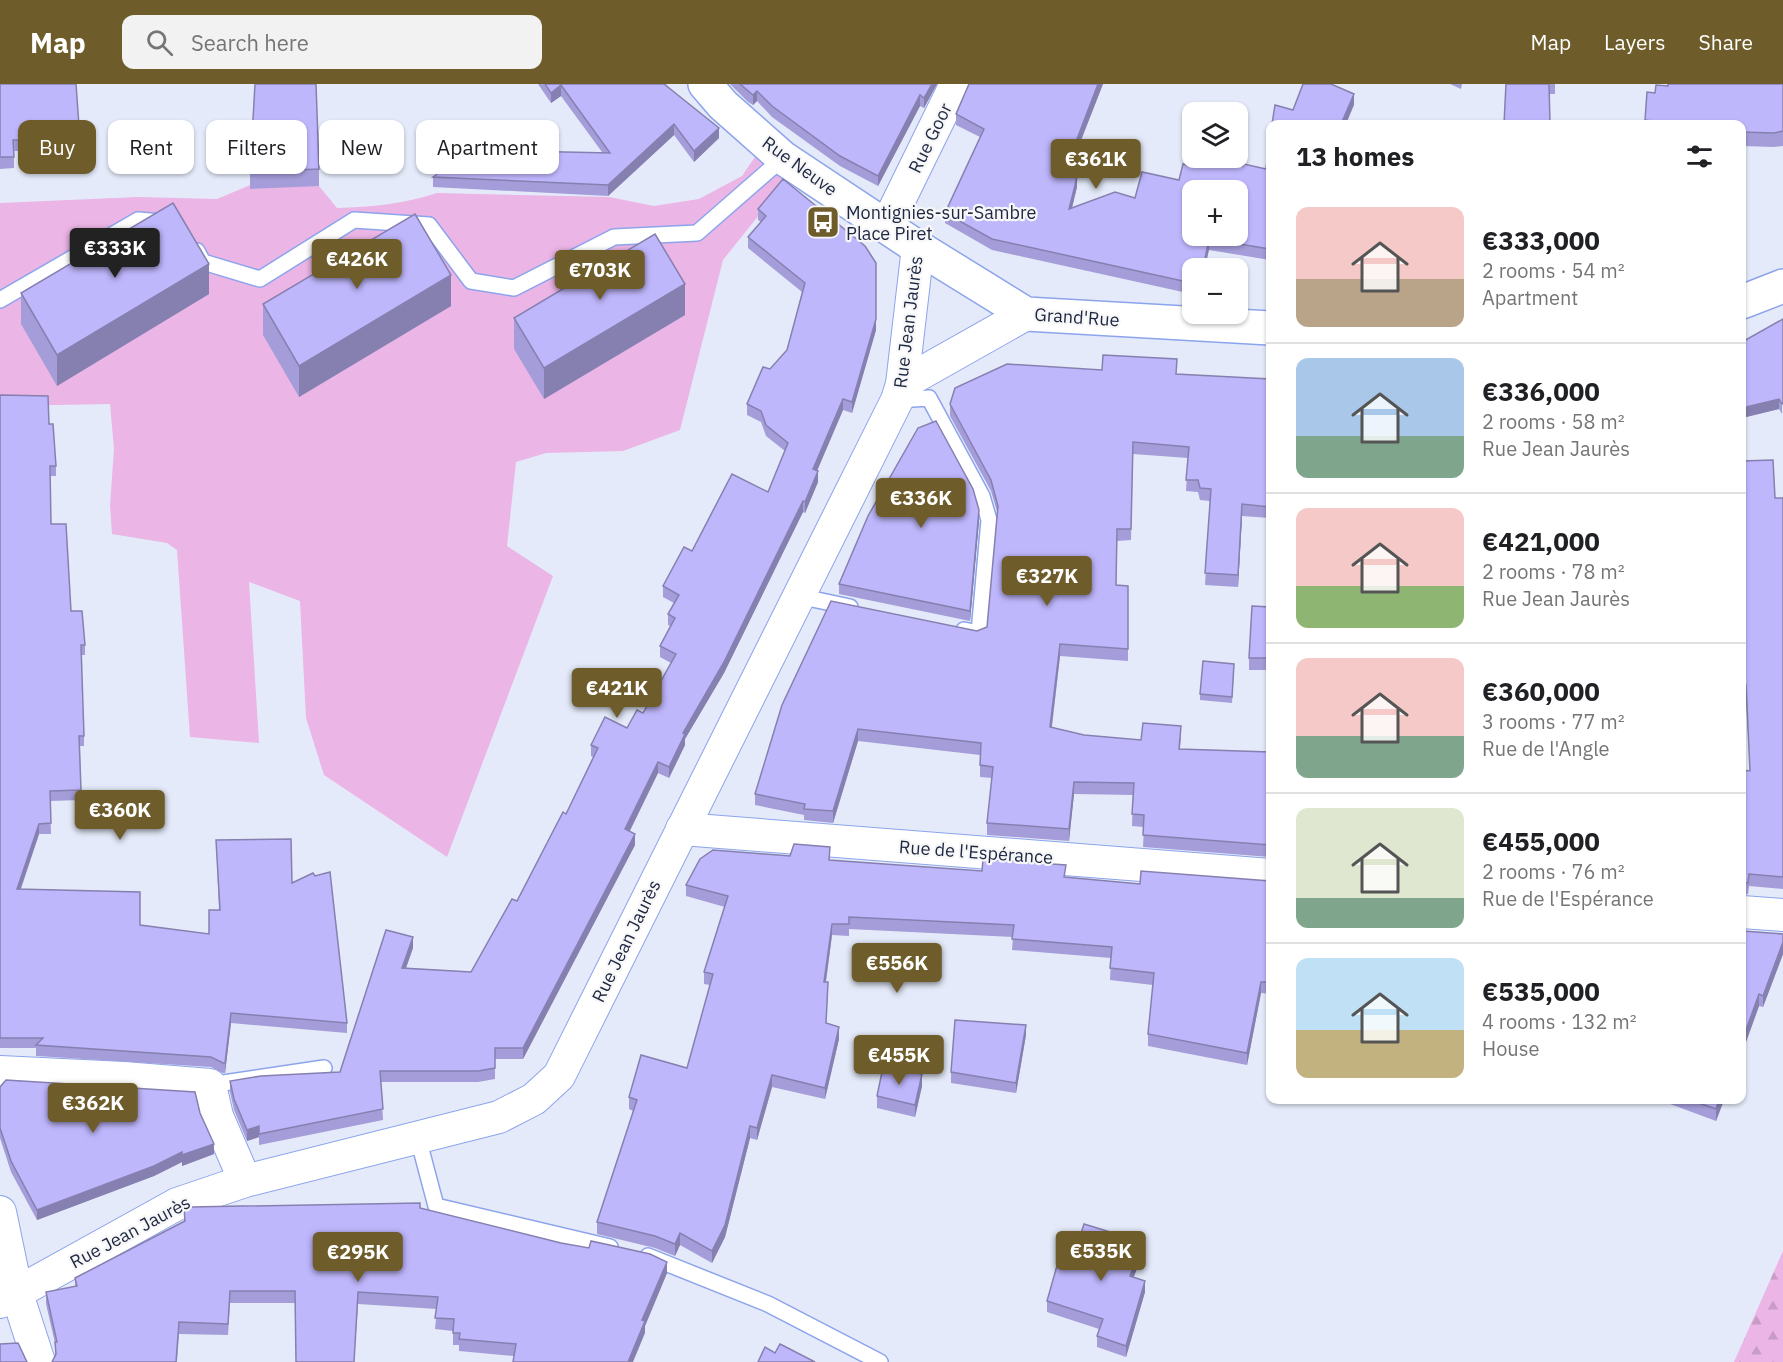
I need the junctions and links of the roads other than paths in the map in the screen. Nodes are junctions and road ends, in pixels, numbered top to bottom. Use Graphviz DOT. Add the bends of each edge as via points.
graph roads {
  1 [pos="705,84"];
  2 [pos="956,84"];
  3 [pos="783,158"];
  4 [pos="887,225"];
  5 [pos="918,247"];
  6 [pos="1783,286"];
  7 [pos="0,300"];
  8 [pos="1746,300"];
  9 [pos="1026,314"];
  10 [pos="1266,328"];
  11 [pos="900,392"];
  12 [pos="798,596"];
  13 [pos="866,610"];
  14 [pos="945,626"];
  15 [pos="682,829"];
  16 [pos="1266,875"];
  17 [pos="1746,912"];
  18 [pos="1783,915"];
  19 [pos="324,1068"];
  20 [pos="0,1072"];
  21 [pos="210,1085"];
  22 [pos="418,1138"];
  23 [pos="245,1181"];
  24 [pos="0,1212"];
  25 [pos="8,1298"];
  26 [pos="39,1362"];
  27 [pos="880,1362"];
  1 -- 3 [label="street, Rue Neuve"];
  2 -- 4 [label="street, Rue Goor"];
  3 -- 4 [label="street, Rue Neuve"];
  3 -- 7 [label="lane" via="698,233 614,237 513,288 471,281 429,225 354,220 260,279 203,262 184,228 138,220"];
  4 -- 5 [label="street, Rue Neuve"];
  5 -- 9 [label="street, Rue Neuve"];
  5 -- 11 [label="street, Rue Jean Jaurès"];
  6 -- 8 [label="street"];
  9 -- 10 [label="street, Grand'Rue"];
  9 -- 11 [label="street, Grand'Rue"];
  11 -- 12 [label="street, Rue Jean Jaurès"];
  11 -- 14 [label="lane" via="929,398 982,496 989,520 979,633"];
  12 -- 13 [label="lane"];
  12 -- 15 [label="street, Rue Jean Jaurès"];
  15 -- 16 [label="street, Rue de l'Espérance"];
  15 -- 22 [label="street, Rue Jean Jaurès" via="559,1076 534,1099 499,1117"];
  17 -- 18 [label="street"];
  19 -- 21 [label="lane"];
  20 -- 21 [label="street"];
  21 -- 23 [label="street" via="217,1116"];
  22 -- 23 [label="street, Rue Jean Jaurès"];
  22 -- 27 [label="lane" via="436,1206 653,1257 768,1304"];
  23 -- 25 [label="street, Rue Jean Jaurès" via="177,1204"];
  24 -- 25 [label="street"];
  25 -- 26 [label="street"];
}
